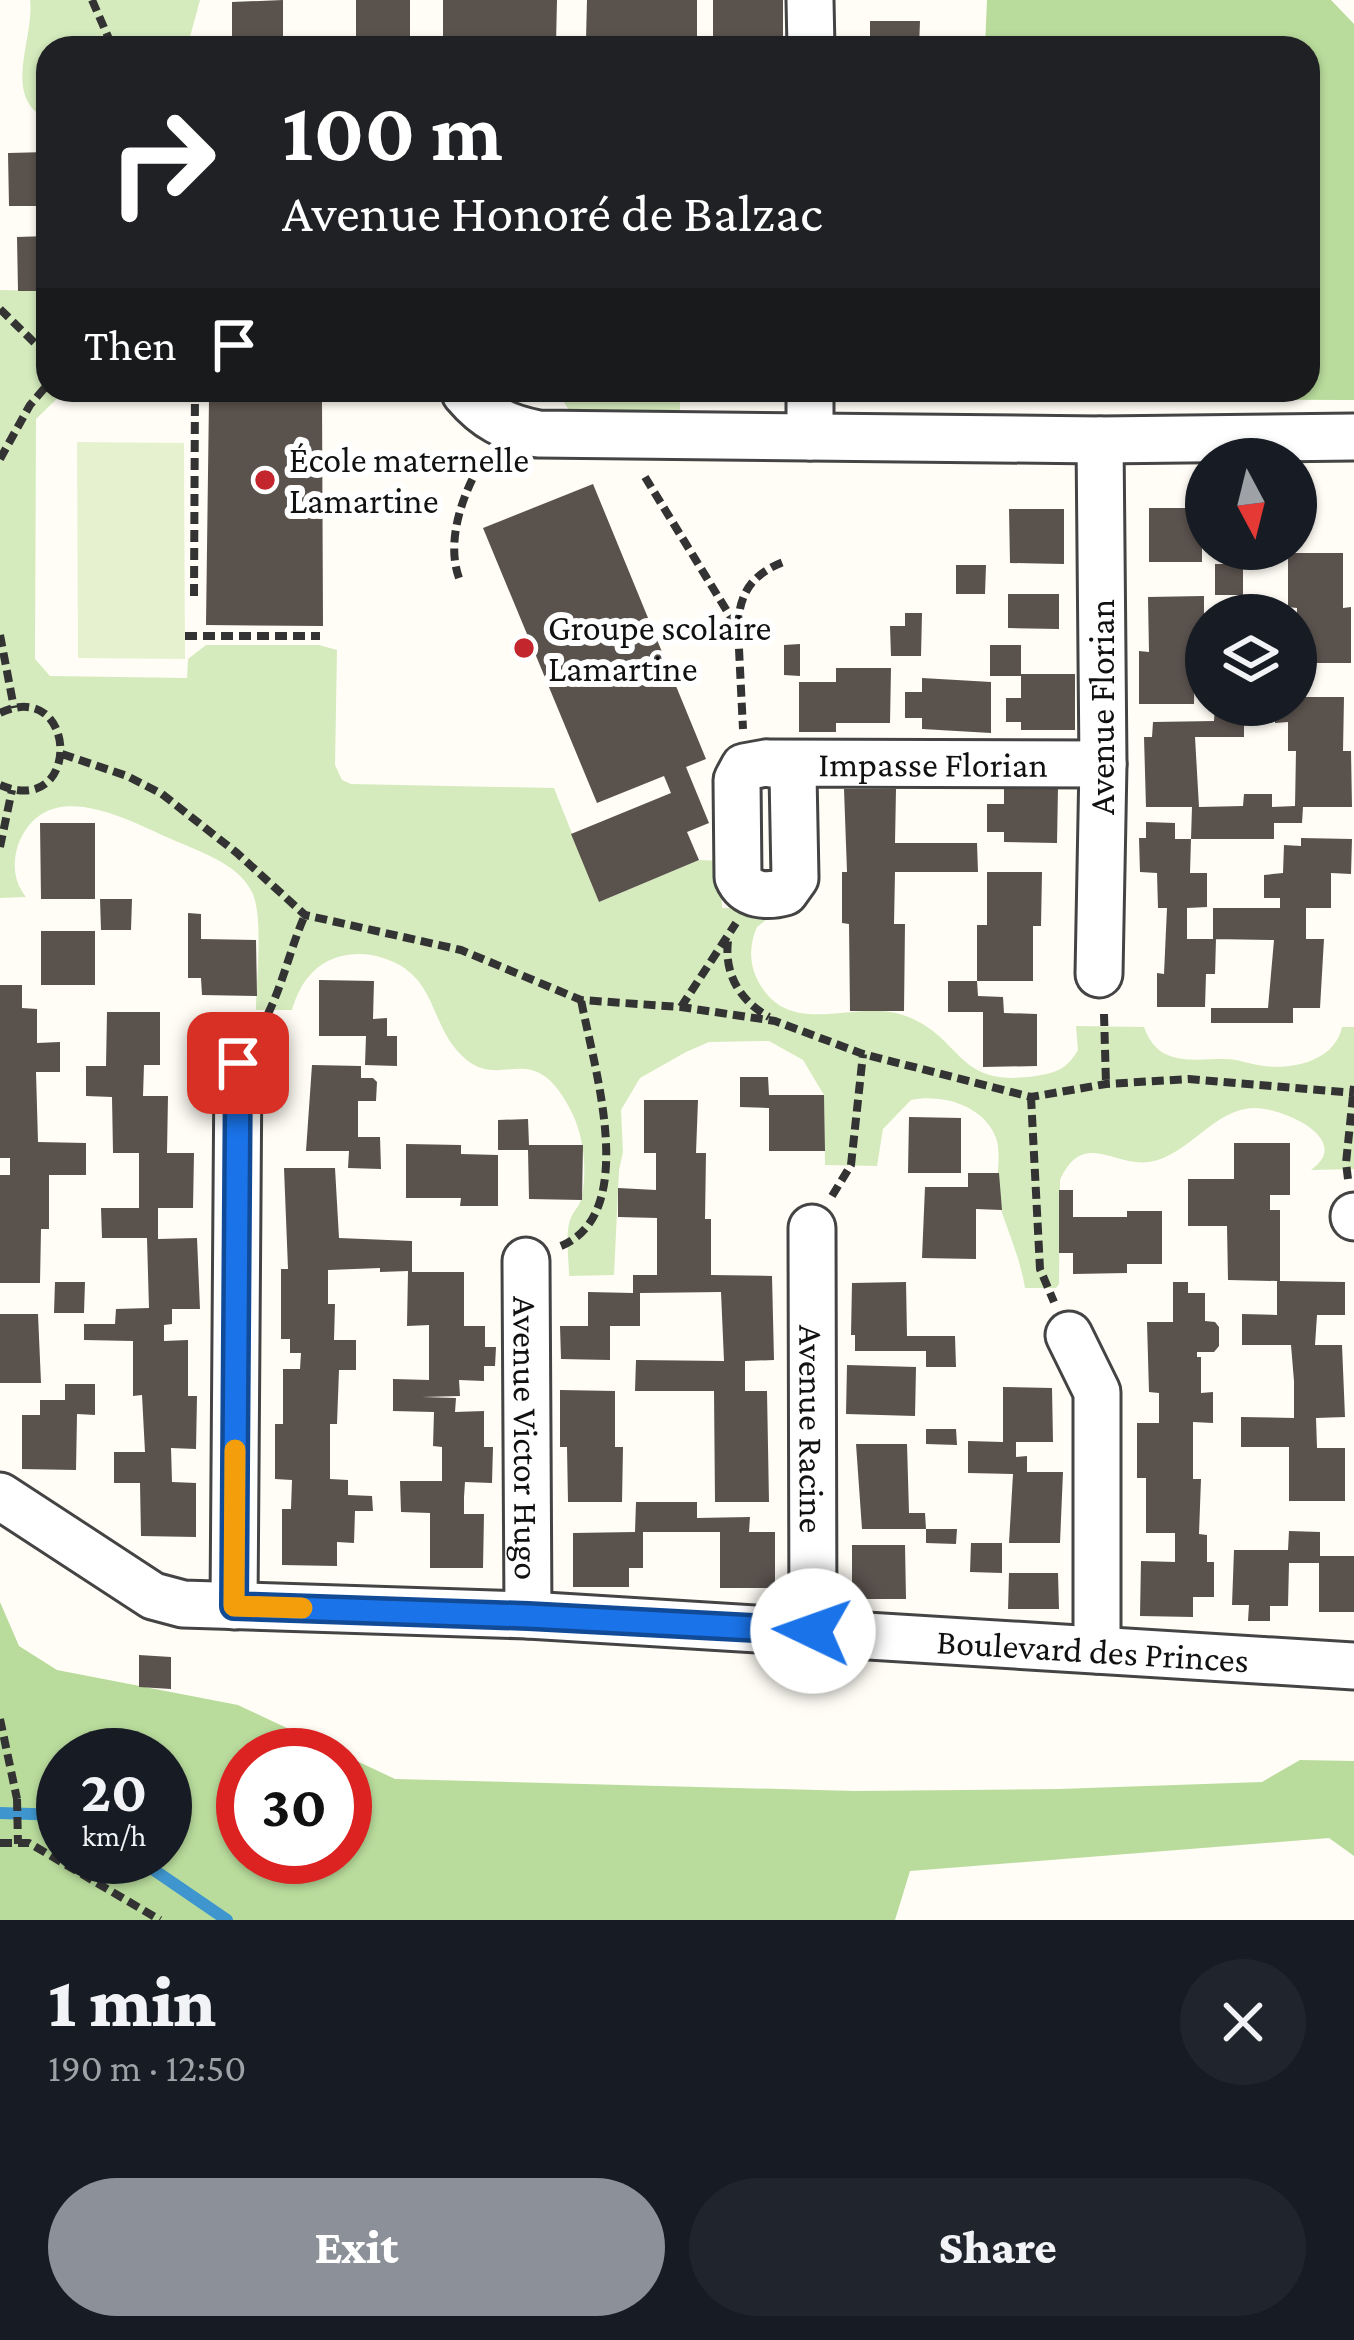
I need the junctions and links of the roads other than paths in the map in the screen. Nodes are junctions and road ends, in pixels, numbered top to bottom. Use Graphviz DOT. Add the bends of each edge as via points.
graph roads {
  1 [pos="811,0"];
  2 [pos="811,36"];
  3 [pos="472,402"];
  4 [pos="810,402"];
  5 [pos="810,437"];
  6 [pos="1354,437"];
  7 [pos="1100,440"];
  8 [pos="1103,764"];
  9 [pos="752,892"];
  10 [pos="1099,974"];
  11 [pos="238,1063"];
  12 [pos="812,1228"];
  13 [pos="526,1261"];
  14 [pos="1069,1335"];
  15 [pos="0,1496"];
  16 [pos="234,1606"];
  17 [pos="528,1616"];
  18 [pos="813,1631"];
  19 [pos="1097,1650"];
  20 [pos="1354,1666"];
  1 -- 2 [label="street"];
  3 -- 5 [label="street" via="503,426 538,434"];
  4 -- 5 [label="street"];
  5 -- 7 [label="street"];
  6 -- 7 [label="street"];
  7 -- 8 [label="street, Avenue Florian"];
  8 -- 9 [label="street, Impasse Florian" via="755,765 793,774 795,878 779,894"];
  8 -- 10 [label="street, Avenue Florian"];
  11 -- 16 [label="street"];
  12 -- 18 [label="street, Avenue Racine"];
  13 -- 17 [label="street, Avenue Victor Hugo"];
  14 -- 19 [label="street" via="1097,1393"];
  15 -- 16 [label="street, Boulevard des Princes" via="152,1596"];
  16 -- 17 [label="street, Boulevard des Princes"];
  17 -- 18 [label="street, Boulevard des Princes"];
  18 -- 19 [label="street, Boulevard des Princes"];
  19 -- 20 [label="street, Boulevard des Princes"];
}
